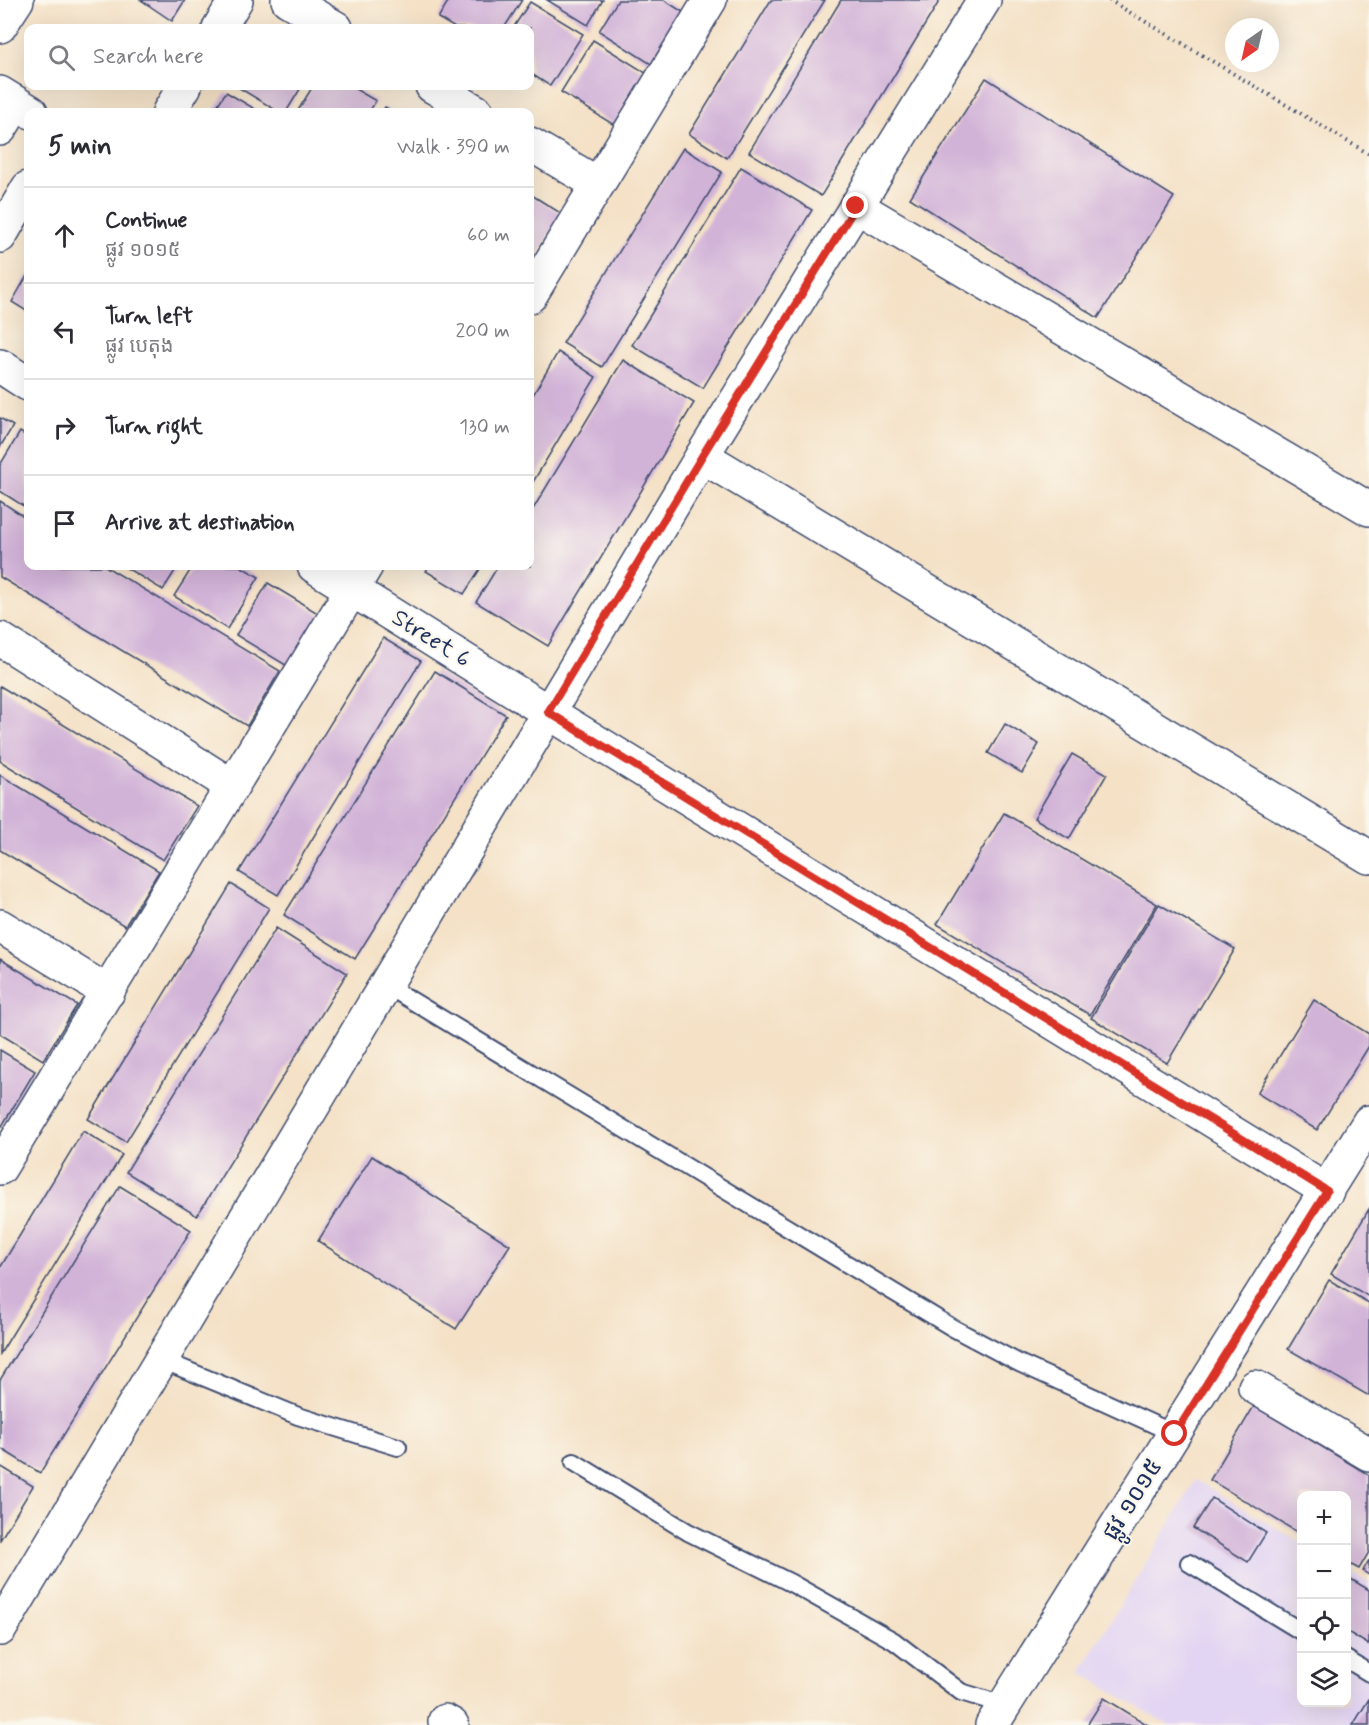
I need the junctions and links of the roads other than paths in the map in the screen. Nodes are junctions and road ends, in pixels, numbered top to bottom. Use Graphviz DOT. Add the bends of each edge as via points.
graph roads {
  1 [pos="17,0"];
  2 [pos="236,0"];
  3 [pos="288,0"];
  4 [pos="710,0"];
  5 [pos="984,0"];
  6 [pos="221,24"];
  7 [pos="329,24"];
  8 [pos="0,26"];
  9 [pos="183,90"];
  10 [pos="439,90"];
  11 [pos="171,108"];
  12 [pos="470,108"];
  13 [pos="534,146"];
  14 [pos="598,184"];
  15 [pos="24,195"];
  16 [pos="856,206"];
  17 [pos="0,236"];
  18 [pos="534,289"];
  19 [pos="0,366"];
  20 [pos="24,381"];
  21 [pos="702,456"];
  22 [pos="1369,509"];
  23 [pos="330,570"];
  24 [pos="359,577"];
  25 [pos="0,639"];
  26 [pos="548,712"];
  27 [pos="232,786"];
  28 [pos="1369,857"];
  29 [pos="0,926"];
  30 [pos="386,985"];
  31 [pos="108,992"];
  32 [pos="1369,1122"];
  33 [pos="0,1168"];
  34 [pos="1327,1191"];
  35 [pos="162,1360"];
  36 [pos="1255,1387"];
  37 [pos="1175,1434"];
  38 [pos="398,1447"];
  39 [pos="1369,1454"];
  40 [pos="574,1462"];
  41 [pos="1189,1563"];
  42 [pos="0,1629"];
  43 [pos="1297,1629"];
  44 [pos="1351,1662"];
  45 [pos="1369,1673"];
  46 [pos="998,1715"];
  1 -- 8 [label="street"];
  2 -- 6 [label="street"];
  3 -- 7 [label="street"];
  4 -- 14 [label="street"];
  5 -- 16 [label="street"];
  9 -- 11 [label="street"];
  10 -- 12 [label="street"];
  13 -- 14 [label="street"];
  14 -- 18 [label="street"];
  15 -- 17 [label="street"];
  16 -- 21 [label="street"];
  16 -- 22 [label="street"];
  19 -- 20 [label="street"];
  21 -- 26 [label="street"];
  21 -- 28 [label="street"];
  23 -- 24 [label="street, Street 6"];
  24 -- 26 [label="street, Street 6"];
  24 -- 27 [label="street"];
  25 -- 27 [label="street"];
  26 -- 30 [label="street"];
  26 -- 34 [label="street, Street 6"];
  27 -- 31 [label="street"];
  29 -- 31 [label="street"];
  30 -- 35 [label="street"];
  30 -- 37 [label="lane" via="953,1328 1019,1363"];
  31 -- 33 [label="street"];
  32 -- 34 [label="street, ផ្លូវ ១០១៥"];
  34 -- 37 [label="street, ផ្លូវ ១០១៥"];
  35 -- 38 [label="lane" via="298,1416"];
  35 -- 42 [label="street"];
  36 -- 39 [label="street"];
  37 -- 46 [label="street, ផ្លូវ ១០១៥"];
  40 -- 46 [label="lane" via="688,1532 791,1583 894,1641"];
  41 -- 43 [label="lane"];
  44 -- 45 [label="lane"];
}
